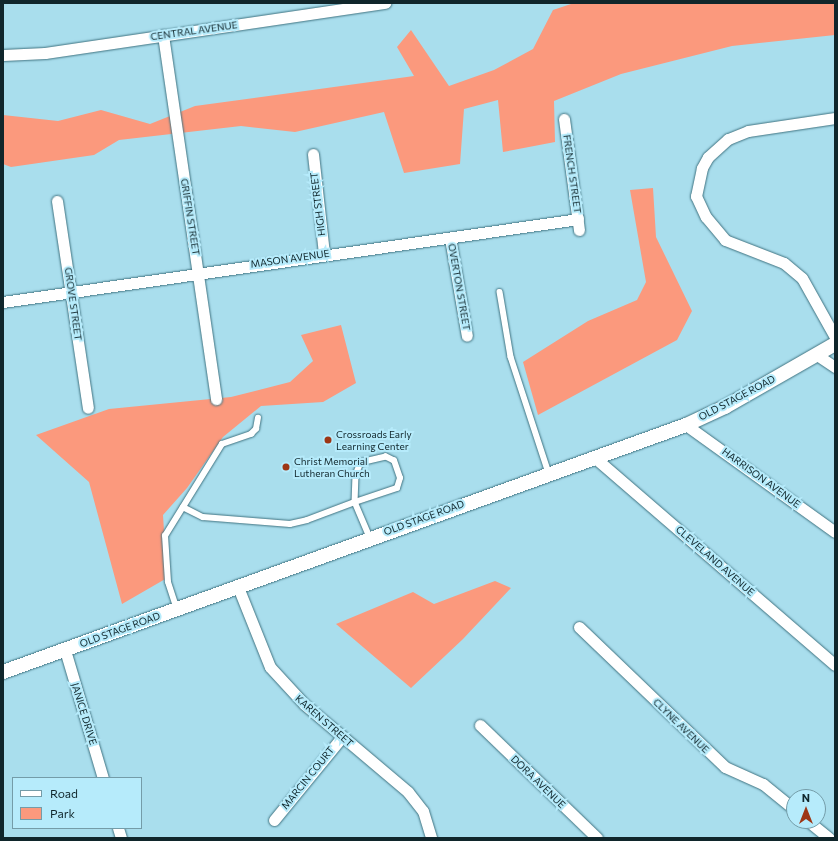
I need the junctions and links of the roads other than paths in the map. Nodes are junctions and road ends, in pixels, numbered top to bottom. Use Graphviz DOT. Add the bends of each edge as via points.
graph roads {
  1 [pos="379,3"];
  2 [pos="163,35"];
  3 [pos="3,55"];
  4 [pos="835,118"];
  5 [pos="564,119"];
  6 [pos="313,154"];
  7 [pos="57,201"];
  8 [pos="579,225"];
  9 [pos="450,238"];
  10 [pos="324,254"];
  11 [pos="198,273"];
  12 [pos="72,292"];
  13 [pos="500,292"];
  14 [pos="3,302"];
  15 [pos="467,336"];
  16 [pos="835,337"];
  17 [pos="835,344"];
  18 [pos="817,354"];
  19 [pos="835,367"];
  20 [pos="216,399"];
  21 [pos="88,408"];
  22 [pos="258,418"];
  23 [pos="686,425"];
  24 [pos="594,457"];
  25 [pos="549,473"];
  26 [pos="355,502"];
  27 [pos="183,507"];
  28 [pos="835,532"];
  29 [pos="370,538"];
  30 [pos="238,587"];
  31 [pos="177,610"];
  32 [pos="579,627"];
  33 [pos="65,650"];
  34 [pos="835,665"];
  35 [pos="3,672"];
  36 [pos="480,725"];
  37 [pos="342,737"];
  38 [pos="103,777"];
  39 [pos="786,803"];
  40 [pos="274,820"];
  41 [pos="818,829"];
  42 [pos="431,838"];
  43 [pos="597,838"];
  44 [pos="829,838"];
  1 -- 2 [label="street, CENTRAL AVENUE"];
  2 -- 3 [label="street, CENTRAL AVENUE" via="45,53"];
  2 -- 11 [label="street, GRIFFIN STREET"];
  4 -- 16 [label="street" via="748,131 728,139 708,157 702,168 696,196 706,217 725,240 784,263 802,278"];
  5 -- 8 [label="street, FRENCH STREET"];
  6 -- 10 [label="street, HIGH STREET"];
  7 -- 12 [label="street, GROVE STREET"];
  8 -- 9 [label="street, MASON AVENUE"];
  9 -- 10 [label="street, MASON AVENUE"];
  9 -- 15 [label="street, OVERTON STREET"];
  10 -- 11 [label="street, MASON AVENUE"];
  11 -- 12 [label="street, MASON AVENUE"];
  11 -- 20 [label="street, GRIFFIN STREET"];
  12 -- 14 [label="street, MASON AVENUE"];
  12 -- 21 [label="street, GROVE STREET"];
  13 -- 25 [label="lane" via="511,357"];
  17 -- 18 [label="street, OLD STAGE ROAD"];
  18 -- 19 [label="street"];
  18 -- 23 [label="street, OLD STAGE ROAD" via="725,407"];
  22 -- 27 [label="lane" via="256,429 251,434 222,444"];
  23 -- 24 [label="street, OLD STAGE ROAD"];
  23 -- 28 [label="street, HARRISON AVENUE"];
  24 -- 25 [label="street, OLD STAGE ROAD"];
  24 -- 34 [label="street, CLEVELAND AVENUE"];
  25 -- 29 [label="street, OLD STAGE ROAD"];
  26 -- 26 [label="lane" via="397,488 400,478 394,461 386,457 361,463 356,475"];
  26 -- 27 [label="lane" via="290,524 203,517"];
  26 -- 29 [label="lane"];
  27 -- 31 [label="lane" via="165,536 168,582"];
  29 -- 30 [label="street, OLD STAGE ROAD"];
  30 -- 31 [label="street, OLD STAGE ROAD"];
  30 -- 37 [label="street, KAREN STREET" via="270,667 287,688"];
  31 -- 33 [label="street, OLD STAGE ROAD"];
  32 -- 39 [label="street, CLYNE AVENUE" via="725,768 763,784"];
  33 -- 35 [label="street, OLD STAGE ROAD"];
  33 -- 38 [label="street, JANICE DRIVE"];
  36 -- 43 [label="street, DORA AVENUE"];
  37 -- 40 [label="street, MARCIN COURT"];
  37 -- 42 [label="street, KAREN STREET" via="408,792 423,811"];
  41 -- 44 [label="street"];
}
